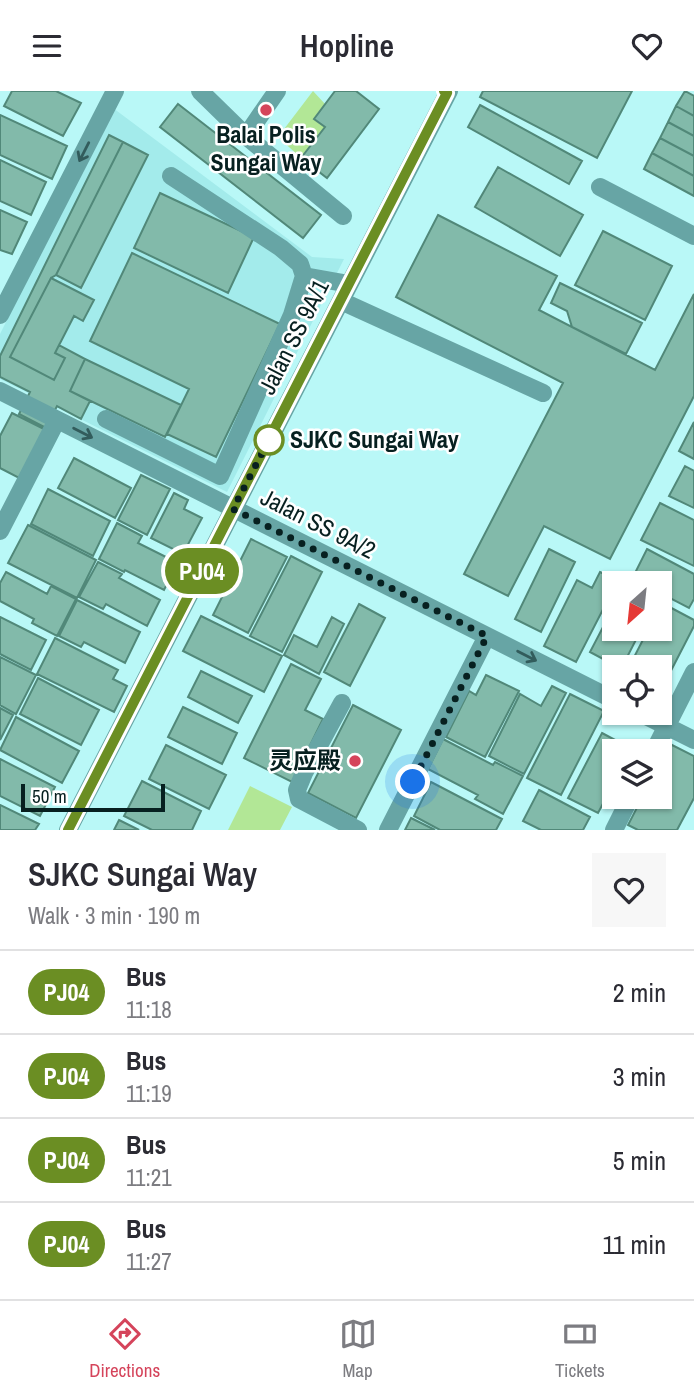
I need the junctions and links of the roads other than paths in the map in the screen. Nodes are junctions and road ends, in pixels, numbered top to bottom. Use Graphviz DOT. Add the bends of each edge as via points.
graph roads {
  1 [pos="115,91"];
  2 [pos="200,91"];
  3 [pos="277,91"];
  4 [pos="447,92"];
  5 [pos="246,137"];
  6 [pos="171,176"];
  7 [pos="600,187"];
  8 [pos="343,216"];
  9 [pos="694,236"];
  10 [pos="304,275"];
  11 [pos="349,284"];
  12 [pos="341,301"];
  13 [pos="0,315"];
  14 [pos="0,391"];
  15 [pos="544,394"];
  16 [pos="106,419"];
  17 [pos="57,420"];
  18 [pos="233,509"];
  19 [pos="0,531"];
  20 [pos="487,636"];
  21 [pos="694,672"];
  22 [pos="602,694"];
  23 [pos="342,703"];
  24 [pos="666,726"];
  25 [pos="660,739"];
  26 [pos="694,740"];
  27 [pos="624,809"];
  28 [pos="68,830"];
  29 [pos="358,830"];
  30 [pos="388,830"];
  31 [pos="614,830"];
  1 -- 13 [label="street, one-way"];
  2 -- 5 [label="street"];
  3 -- 5 [label="street"];
  4 -- 11 [label="street, Jalan SS 9A/1"];
  5 -- 8 [label="street"];
  6 -- 10 [label="street" via="281,248 300,264"];
  7 -- 9 [label="street"];
  10 -- 11 [label="street"];
  10 -- 16 [label="street" via="292,315 220,476"];
  11 -- 12 [label="street, Jalan SS 9A/1"];
  12 -- 15 [label="street"];
  12 -- 18 [label="street, Jalan SS 9A/1"];
  14 -- 17 [label="street, Jalan SS 9A/2"];
  17 -- 18 [label="street, Jalan SS 9A/2, one-way"];
  17 -- 19 [label="street"];
  18 -- 20 [label="street, Jalan SS 9A/2"];
  18 -- 28 [label="street, Jalan SS 9A/1"];
  20 -- 22 [label="street, Jalan SS 9A/2, one-way"];
  20 -- 30 [label="street"];
  21 -- 24 [label="street"];
  23 -- 29 [label="street" via="297,790 299,799"];
  24 -- 25 [label="street"];
  24 -- 26 [label="street"];
  27 -- 31 [label="street"];
}
